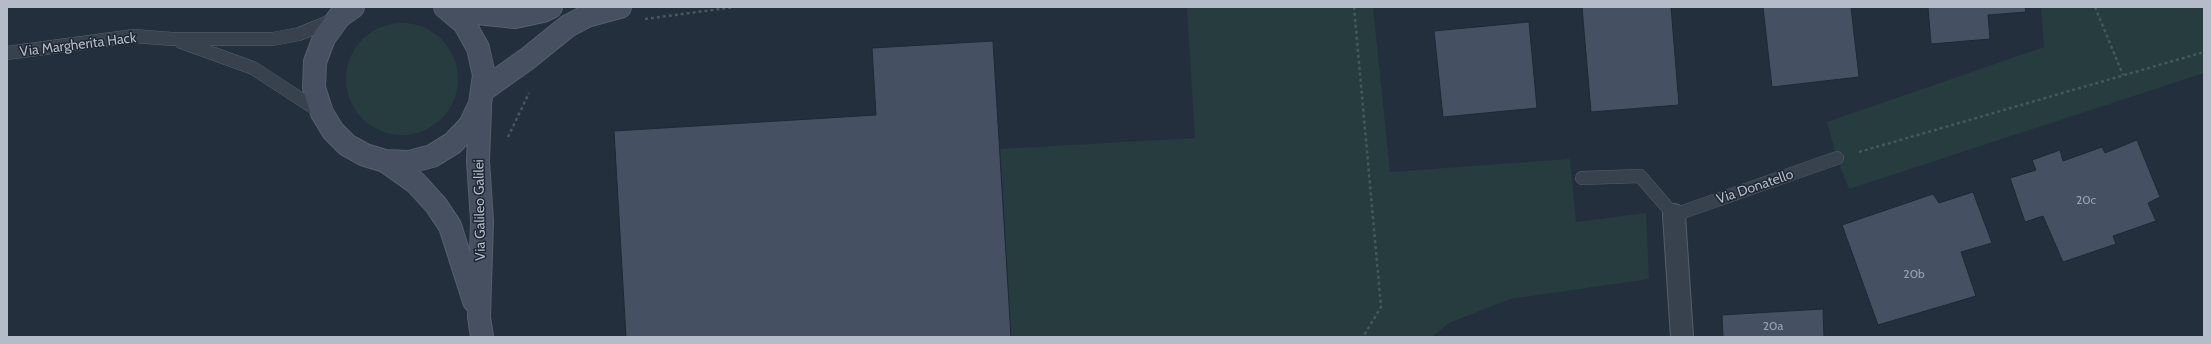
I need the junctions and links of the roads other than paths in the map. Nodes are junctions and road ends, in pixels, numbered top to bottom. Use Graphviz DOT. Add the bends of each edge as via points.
graph roads {
  1 [pos="445,7"];
  2 [pos="453,7"];
  3 [pos="551,7"];
  4 [pos="620,7"];
  5 [pos="346,12"];
  6 [pos="172,39"];
  7 [pos="7,53"];
  8 [pos="481,97"];
  9 [pos="322,113"];
  10 [pos="1837,158"];
  11 [pos="385,161"];
  12 [pos="1582,178"];
  13 [pos="1674,215"];
  14 [pos="480,327"];
  15 [pos="1682,337"];
  1 -- 8 [label="street, Via Galileo Galilei" via="464,23 478,48 484,75"];
  2 -- 3 [label="street" via="477,13 515,17"];
  4 -- 8 [label="street" via="587,16 568,26"];
  5 -- 6 [label="lane, Via Margherita Hack" via="300,34 273,39"];
  5 -- 9 [label="street" via="324,38 315,62 314,88"];
  6 -- 7 [label="lane, Via Margherita Hack" via="134,36"];
  6 -- 9 [label="lane, Via Margherita Hack" via="254,68"];
  8 -- 11 [label="street" via="470,125 453,143 438,153 409,162"];
  8 -- 14 [label="street, Via Galileo Galilei" via="478,161 482,221"];
  9 -- 11 [label="street" via="333,131 347,145 365,155"];
  10 -- 13 [label="lane, Via Donatello"];
  11 -- 14 [label="street, Via Galileo Galilei" via="416,183 436,204 450,226"];
  12 -- 13 [label="lane" via="1640,176"];
  13 -- 15 [label="street"];
}
